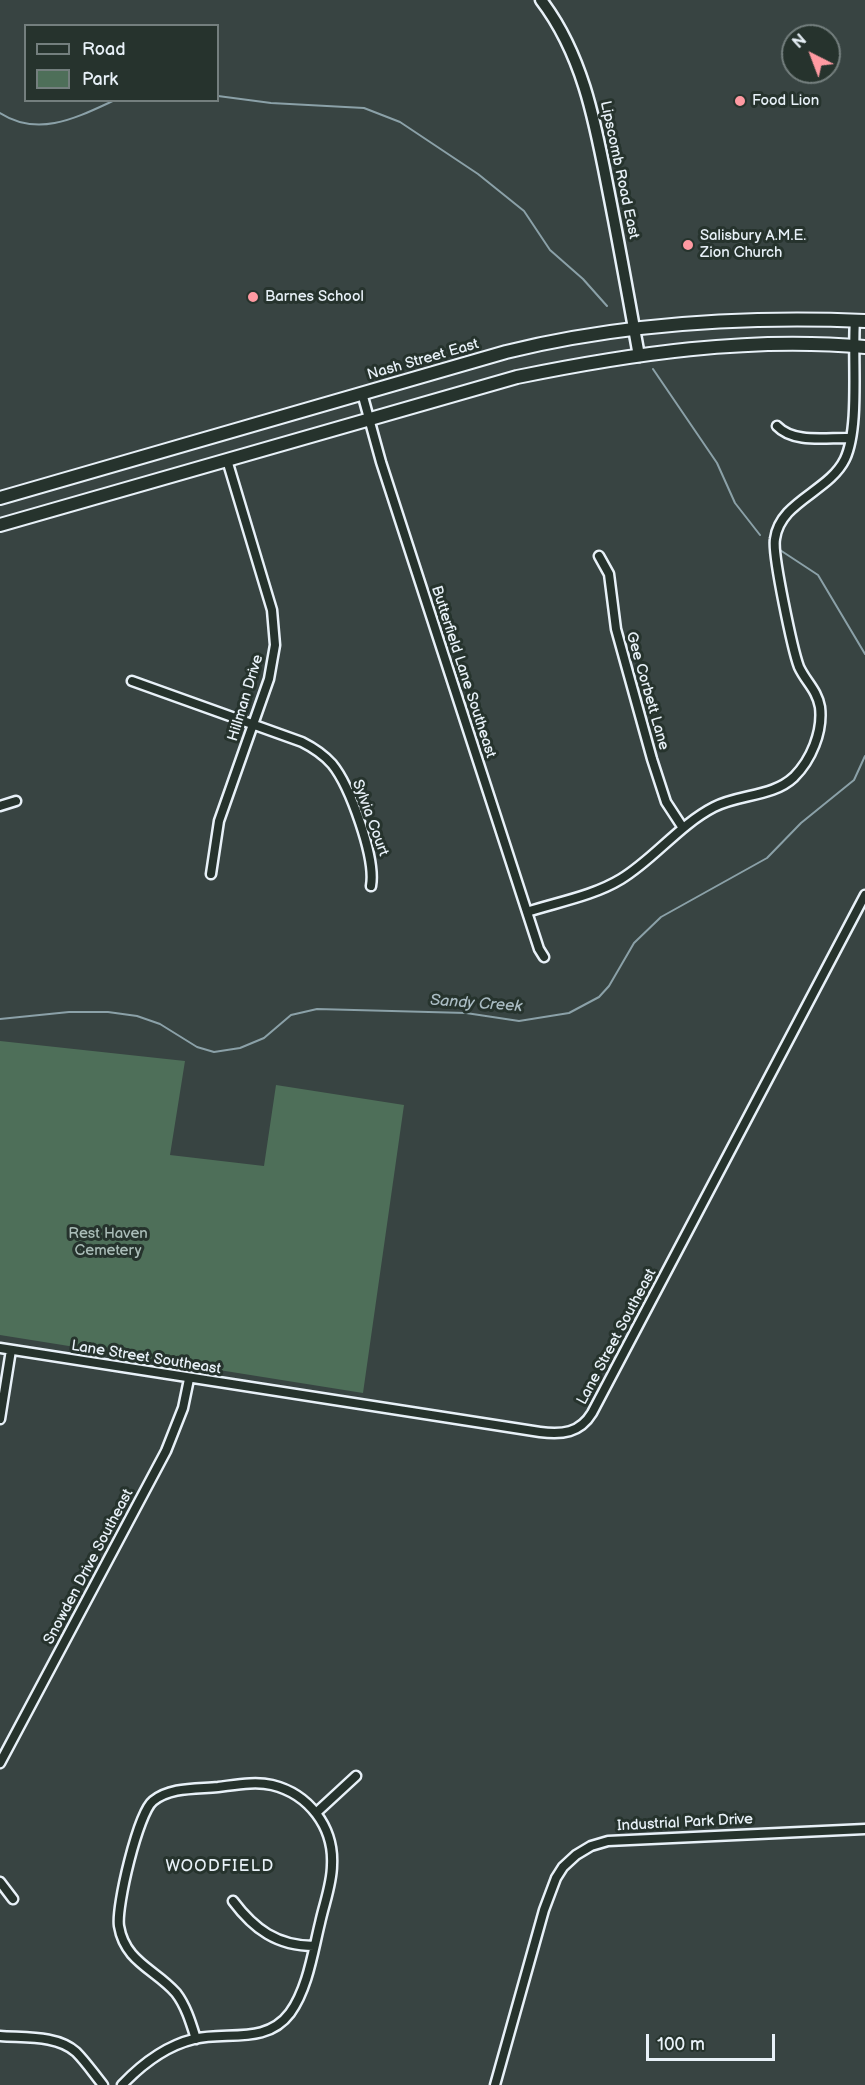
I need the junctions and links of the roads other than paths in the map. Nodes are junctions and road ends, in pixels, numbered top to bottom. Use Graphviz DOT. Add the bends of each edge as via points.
graph roads {
  1 [pos="541,0"];
  2 [pos="860,321"];
  3 [pos="634,327"];
  4 [pos="859,346"];
  5 [pos="639,356"];
  6 [pos="362,393"];
  7 [pos="370,419"];
  8 [pos="777,426"];
  9 [pos="851,438"];
  10 [pos="227,460"];
  11 [pos="0,498"];
  12 [pos="0,525"];
  13 [pos="599,556"];
  14 [pos="132,681"];
  15 [pos="253,725"];
  16 [pos="16,801"];
  17 [pos="0,806"];
  18 [pos="683,828"];
  19 [pos="211,874"];
  20 [pos="371,886"];
  21 [pos="865,895"];
  22 [pos="527,912"];
  23 [pos="544,957"];
  24 [pos="0,1348"];
  25 [pos="11,1350"];
  26 [pos="189,1378"];
  27 [pos="0,1419"];
  28 [pos="0,1763"];
  29 [pos="356,1776"];
  30 [pos="317,1812"];
  31 [pos="865,1829"];
  32 [pos="0,1882"];
  33 [pos="13,1899"];
  34 [pos="233,1901"];
  35 [pos="314,1946"];
  36 [pos="0,2036"];
  37 [pos="196,2038"];
  38 [pos="103,2085"];
  39 [pos="122,2085"];
  40 [pos="495,2085"];
  1 -- 3 [label="street, Lipscomb Road East" via="573,51 583,79"];
  2 -- 3 [label="main road, Nash Street East" via="760,318"];
  2 -- 4 [label="street"];
  3 -- 5 [label="street, Lipscomb Road East"];
  3 -- 6 [label="main road, Nash Street East" via="536,344"];
  4 -- 5 [label="main road" via="714,348"];
  4 -- 9 [label="street"];
  5 -- 7 [label="main road" via="517,377"];
  6 -- 7 [label="street, Butterfield Lane Southeast"];
  6 -- 11 [label="main road, Nash Street East"];
  7 -- 10 [label="main road"];
  7 -- 22 [label="street, Butterfield Lane Southeast"];
  8 -- 9 [label="street" via="795,437"];
  9 -- 18 [label="street" via="837,473 782,519 775,538 775,558 797,661 819,705 820,724 813,748 803,766 780,786 726,802"];
  10 -- 12 [label="main road"];
  10 -- 15 [label="street, Hillman Drive" via="274,628 273,662"];
  13 -- 18 [label="street, Gee Corbett Lane" via="609,574 616,629 652,759 666,802"];
  14 -- 15 [label="street, Sylvia Court"];
  15 -- 19 [label="street, Hillman Drive" via="219,821"];
  15 -- 20 [label="street, Sylvia Court" via="302,742 333,766 371,854"];
  16 -- 17 [label="street"];
  18 -- 22 [label="street" via="621,879 599,890"];
  21 -- 26 [label="street, Lane Street Southeast" via="592,1413 580,1427 556,1434 540,1432"];
  22 -- 23 [label="street, Butterfield Lane Southeast"];
  24 -- 25 [label="street, Lane Street Southeast"];
  25 -- 26 [label="street, Lane Street Southeast"];
  25 -- 27 [label="street"];
  26 -- 28 [label="street, Snowden Drive Southeast" via="183,1408 166,1451"];
  29 -- 30 [label="street"];
  30 -- 35 [label="street" via="330,1843 332,1868"];
  30 -- 37 [label="street" via="287,1791 256,1783 166,1793 143,1812 119,1915 122,1937 134,1959 165,1982 181,2001"];
  31 -- 40 [label="street, Industrial Park Drive" via="608,1841 576,1856 563,1867 548,1899"];
  32 -- 33 [label="street"];
  34 -- 35 [label="street" via="248,1920 268,1935 297,1946"];
  35 -- 37 [label="street" via="295,2006 281,2023 252,2036"];
  36 -- 38 [label="street" via="35,2038 68,2046"];
  37 -- 39 [label="street" via="157,2055"];
}
